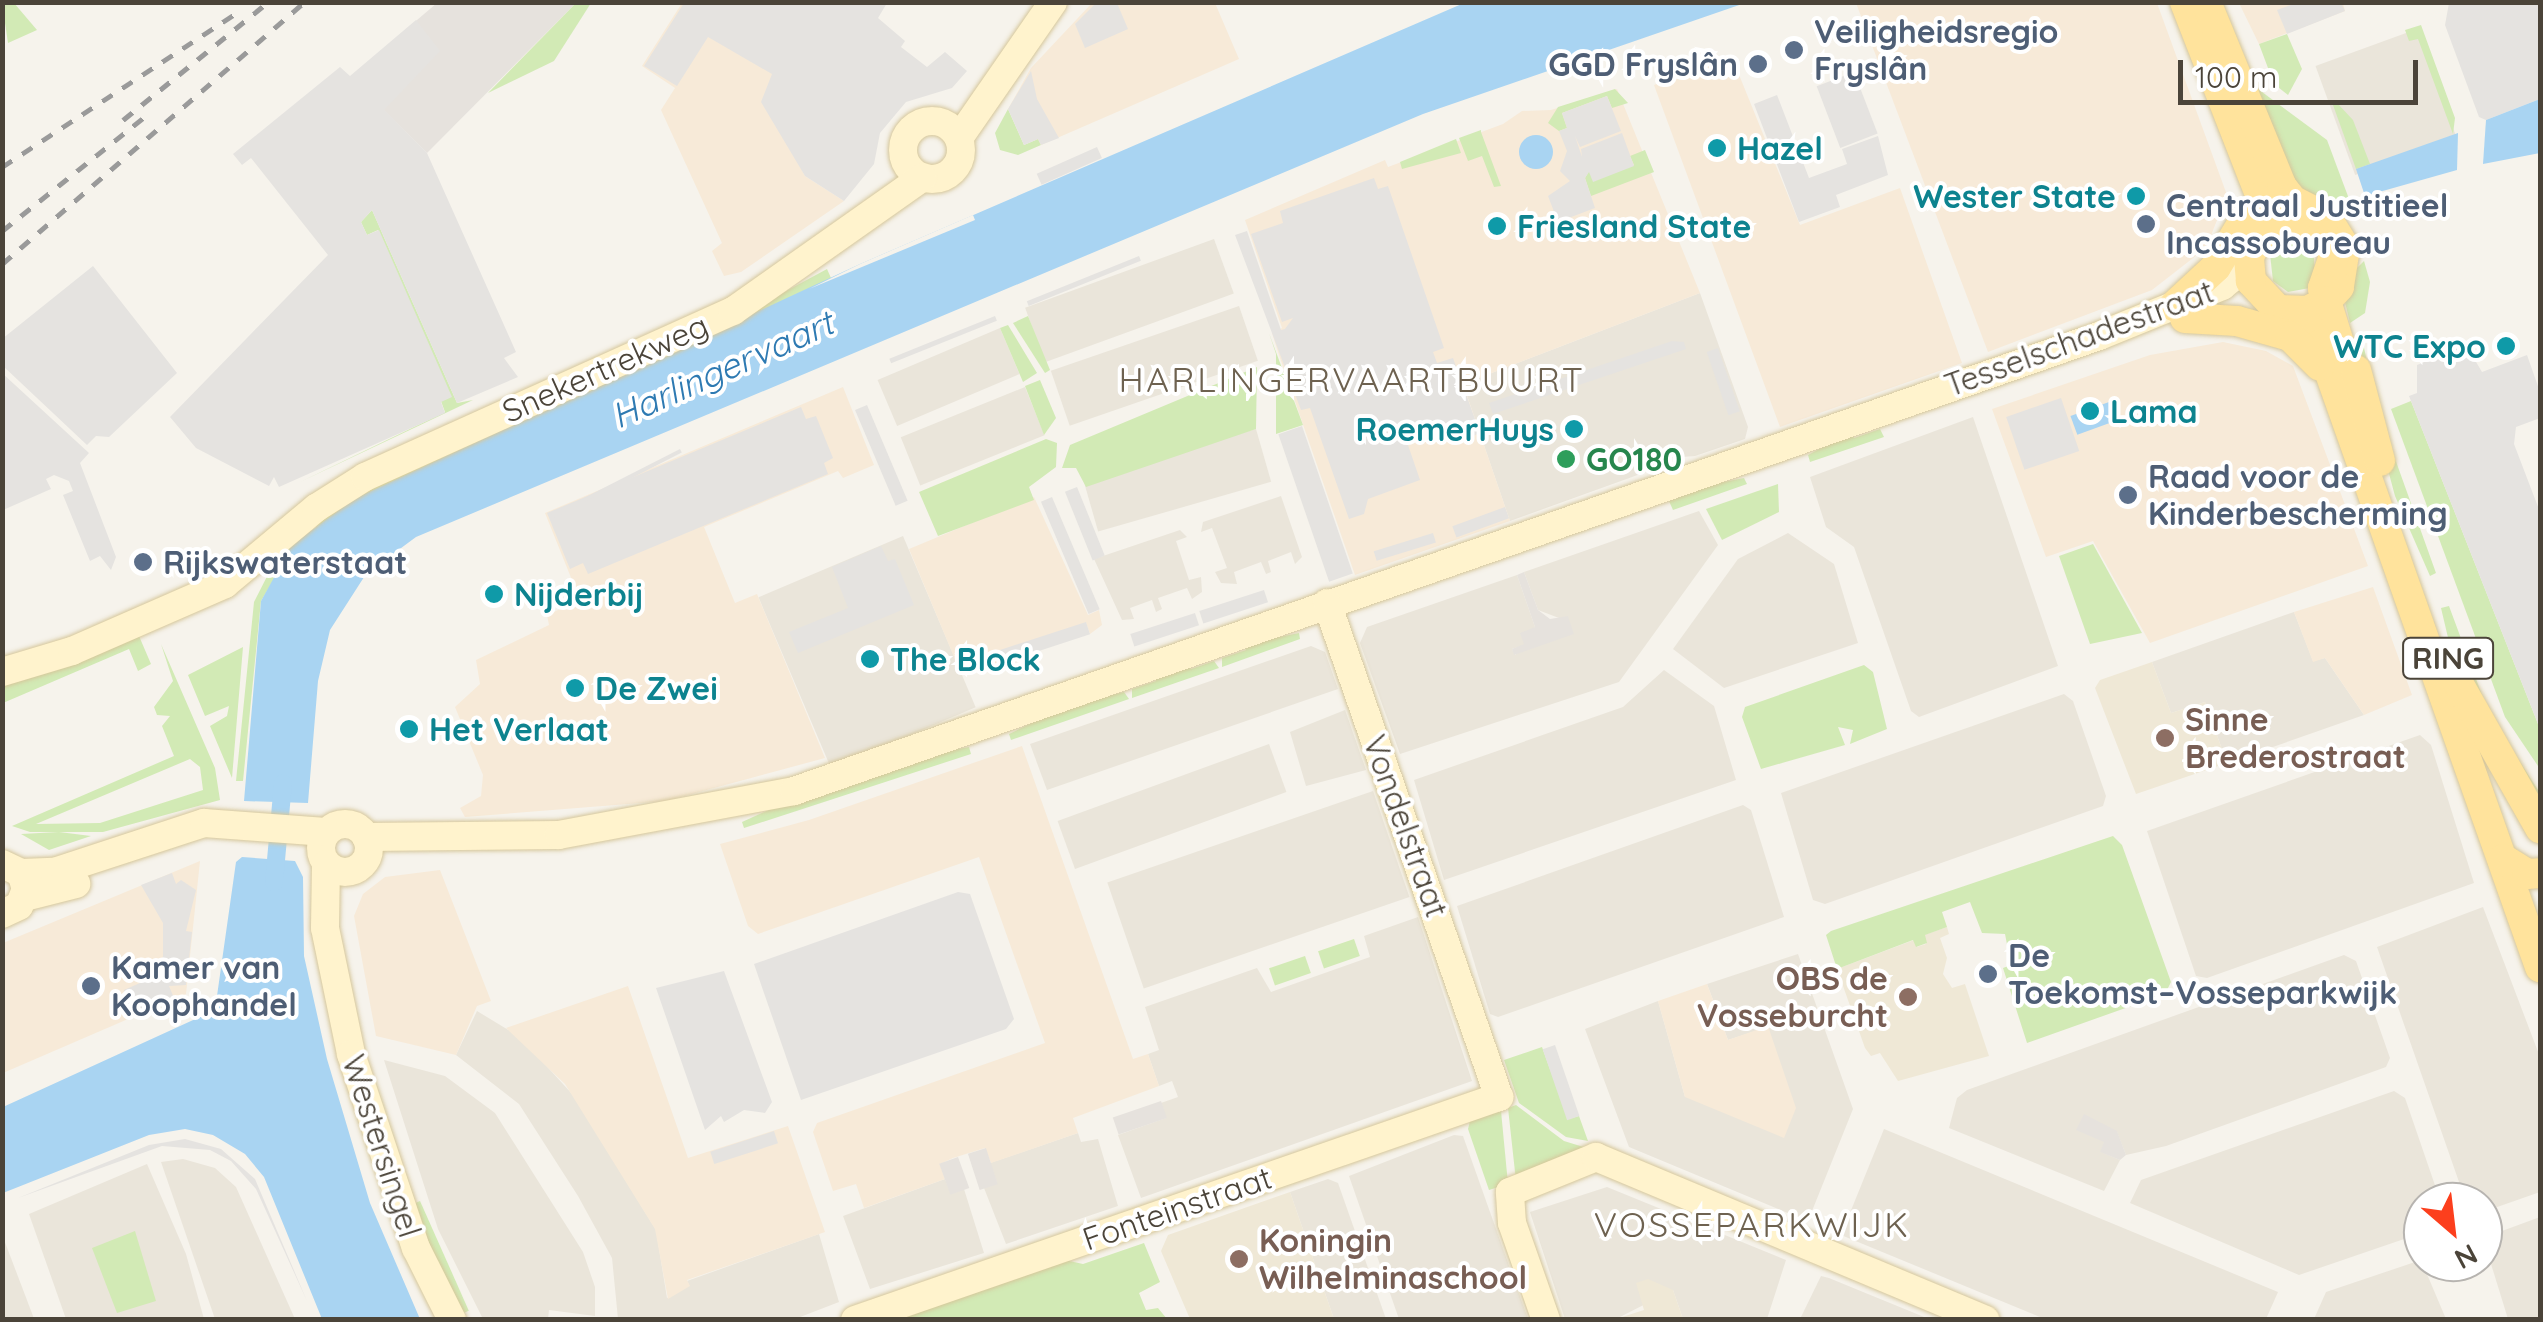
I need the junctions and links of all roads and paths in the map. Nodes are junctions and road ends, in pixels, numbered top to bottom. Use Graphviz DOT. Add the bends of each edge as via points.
graph roads {
  1 [pos="2185,2"];
  2 [pos="2206,2"];
  3 [pos="1052,12"];
  4 [pos="948,130"];
  5 [pos="2256,157"];
  6 [pos="914,168"];
  7 [pos="2285,216"];
  8 [pos="2248,264"];
  9 [pos="2259,295"];
  10 [pos="2322,300"];
  11 [pos="2179,312"];
  12 [pos="2346,384"];
  13 [pos="1329,610"];
  14 [pos="138,615"];
  15 [pos="2,656"];
  16 [pos="2,672"];
  17 [pos="2485,810"];
  18 [pos="2536,818"];
  19 [pos="342,852"];
  20 [pos="2503,859"];
  21 [pos="2540,874"];
  22 [pos="12,887"];
  23 [pos="2540,967"];
  24 [pos="1499,1097"];
  25 [pos="452,1320"];
  26 [pos="855,1320"];
  27 [pos="1546,1320"];
  28 [pos="1985,1320"];
  1 -- 5 [label="main road, RING"];
  2 -- 5 [label="main road, RING"];
  3 -- 4 [label="main road"];
  4 -- 6 [label="main road" via="910,130"];
  4 -- 6 [label="main road" via="960,156 952,171"];
  5 -- 7 [label="main road, RING"];
  5 -- 11 [label="main road" via="2241,228"];
  6 -- 14 [label="main road, Snekertrekweg" via="836,242 733,311 316,496 228,567"];
  7 -- 8 [label="main road"];
  7 -- 10 [label="main road, RING" via="2326,217 2347,260"];
  8 -- 9 [label="main road"];
  8 -- 11 [label="main road, Tesselschadestraat"];
  9 -- 10 [label="main road" via="2278,310"];
  9 -- 11 [label="main road, Tesselschadestraat"];
  10 -- 12 [label="main road, RING"];
  10 -- 12 [label="main road, RING"];
  11 -- 12 [label="main road" via="2290,336"];
  11 -- 13 [label="main road, Tesselschadestraat" via="1961,401 1906,405 1852,423 1778,462 1665,488"];
  12 -- 17 [label="main road, RING" via="2387,561"];
  12 -- 18 [label="main road, RING" via="2450,665"];
  13 -- 19 [label="main road, Tesselschadestraat" via="1088,689 1004,730 899,755 794,791 748,816 629,841"];
  13 -- 24 [label="main road, Vondelstraat"];
  14 -- 15 [label="main road"];
  14 -- 16 [label="main road"];
  17 -- 18 [label="main road" via="2510,794"];
  17 -- 20 [label="main road, RING"];
  19 -- 22 [label="main road, Tesselschadestraat" via="279,833 173,845 84,882"];
  19 -- 25 [label="main road, Westersingel" via="333,965 366,1104 416,1248"];
  20 -- 21 [label="main road"];
  20 -- 23 [label="main road, RING"];
  24 -- 26 [label="main road, Fonteinstraat"];
  27 -- 28 [label="main road" via="1512,1223 1510,1192 1596,1157"];
}
